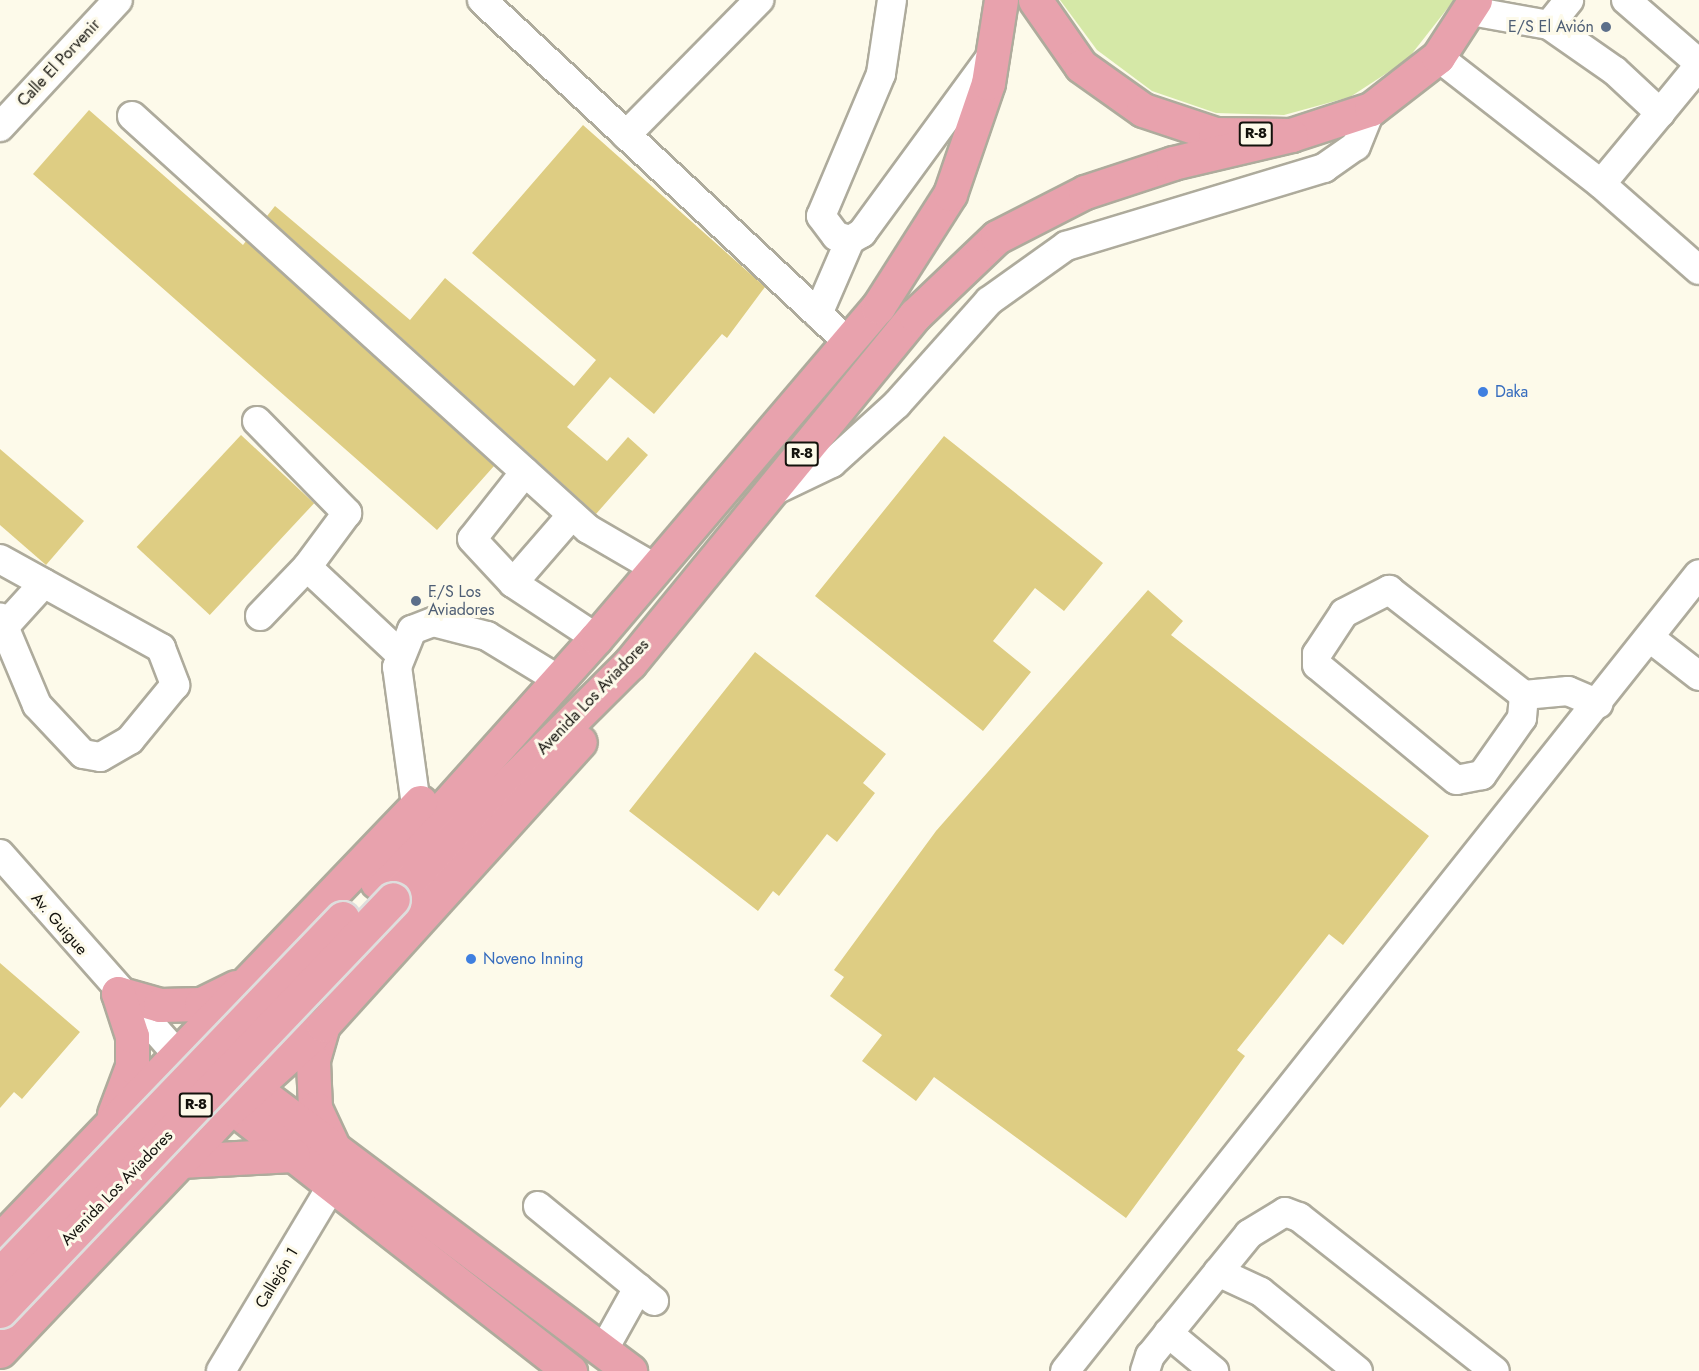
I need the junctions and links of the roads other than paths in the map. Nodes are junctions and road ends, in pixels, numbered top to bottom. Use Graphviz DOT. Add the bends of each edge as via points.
graph roads {
  1 [pos="118,0"];
  2 [pos="482,0"];
  3 [pos="759,0"];
  4 [pos="892,0"];
  5 [pos="1001,0"];
  6 [pos="1035,0"];
  7 [pos="1569,0"];
  8 [pos="1626,0"];
  9 [pos="1473,5"];
  10 [pos="1549,25"];
  11 [pos="993,54"];
  12 [pos="1438,57"];
  13 [pos="1371,109"];
  14 [pos="1660,113"];
  15 [pos="132,116"];
  16 [pos="0,127"];
  17 [pos="626,135"];
  18 [pos="1291,135"];
  19 [pos="1601,184"];
  20 [pos="850,240"];
  21 [pos="1699,270"];
  22 [pos="818,314"];
  23 [pos="848,342"];
  24 [pos="257,421"];
  25 [pos="525,472"];
  26 [pos="769,493"];
  27 [pos="572,515"];
  28 [pos="0,559"];
  29 [pos="307,567"];
  30 [pos="656,568"];
  31 [pos="1699,574"];
  32 [pos="44,583"];
  33 [pos="513,583"];
  34 [pos="260,616"];
  35 [pos="2,622"];
  36 [pos="596,638"];
  37 [pos="1650,638"];
  38 [pos="400,654"];
  39 [pos="630,663"];
  40 [pos="551,675"];
  41 [pos="1699,676"];
  42 [pos="1524,695"];
  43 [pos="1598,704"];
  44 [pos="1482,775"];
  45 [pos="417,805"];
  46 [pos="1515,807"];
  47 [pos="0,854"];
  48 [pos="385,890"];
  49 [pos="257,972"];
  50 [pos="118,993"];
  51 [pos="323,1025"];
  52 [pos="186,1048"];
  53 [pos="241,1099"];
  54 [pos="108,1129"];
  55 [pos="332,1144"];
  56 [pos="293,1155"];
  57 [pos="180,1161"];
  58 [pos="333,1184"];
  59 [pos="538,1206"];
  60 [pos="0,1240"];
  61 [pos="1218,1272"];
  62 [pos="0,1274"];
  63 [pos="0,1311"];
  64 [pos="575,1327"];
  65 [pos="1168,1333"];
  66 [pos="604,1350"];
  67 [pos="0,1351"];
  68 [pos="558,1367"];
  69 [pos="221,1371"];
  70 [pos="630,1371"];
  71 [pos="1065,1371"];
  72 [pos="1144,1371"];
  73 [pos="1214,1371"];
  74 [pos="1358,1371"];
  75 [pos="1494,1371"];
  1 -- 16 [label="street, Calle El Porvenir"];
  2 -- 17 [label="street"];
  3 -- 17 [label="street"];
  4 -- 20 [label="street" via="880,74 820,216 827,230"];
  5 -- 11 [label="main road, Avenida Los Aviadores / R-8"];
  6 -- 18 [label="main road, R-8" via="1081,66 1143,110 1215,134"];
  7 -- 10 [label="street"];
  8 -- 14 [label="street" via="1693,58 1697,68"];
  9 -- 10 [label="street"];
  9 -- 12 [label="main road, R-8"];
  10 -- 14 [label="street" via="1615,71"];
  11 -- 20 [label="street" via="861,233"];
  11 -- 23 [label="main road, Avenida Los Aviadores / R-8" via="951,194 878,307"];
  12 -- 13 [label="main road, R-8"];
  12 -- 19 [label="street"];
  13 -- 18 [label="main road, R-8"];
  13 -- 26 [label="street" via="1356,146 1324,168 1066,246 989,302 897,404 832,463"];
  14 -- 19 [label="street"];
  15 -- 25 [label="street"];
  17 -- 22 [label="street"];
  18 -- 26 [label="main road, Avenida Los Aviadores / R-8" via="1173,163 1085,192 997,237 915,315"];
  19 -- 21 [label="street"];
  20 -- 22 [label="street"];
  22 -- 23 [label="street"];
  23 -- 30 [label="main road, Avenida Los Aviadores / R-8"];
  24 -- 29 [label="street" via="347,513"];
  25 -- 27 [label="street"];
  25 -- 33 [label="street" via="472,539"];
  26 -- 39 [label="main road, Avenida Los Aviadores / R-8"];
  27 -- 30 [label="street"];
  27 -- 33 [label="street"];
  28 -- 32 [label="street"];
  29 -- 34 [label="street"];
  29 -- 38 [label="street"];
  30 -- 36 [label="main road, Avenida Los Aviadores / R-8"];
  31 -- 37 [label="street"];
  32 -- 35 [label="street"];
  32 -- 35 [label="street" via="161,648 172,667 175,686 130,740 100,757 68,744 37,705"];
  33 -- 36 [label="street"];
  36 -- 40 [label="main road"];
  36 -- 48 [label="main road, Avenida Los Aviadores / R-8"];
  37 -- 41 [label="street"];
  37 -- 43 [label="street"];
  38 -- 40 [label="street" via="412,630 434,622 487,636"];
  38 -- 45 [label="street"];
  39 -- 48 [label="main road, Avenida Los Aviadores / R-8"];
  39 -- 51 [label="main road, R-8" via="580,742"];
  40 -- 45 [label="main road" via="503,714"];
  42 -- 43 [label="street" via="1568,691"];
  42 -- 44 [label="street" via="1522,718"];
  42 -- 44 [label="street" via="1389,590 1344,613 1317,654 1321,671 1456,780"];
  43 -- 46 [label="street"];
  44 -- 46 [label="street"];
  45 -- 49 [label="main road"];
  46 -- 71 [label="street"];
  47 -- 50 [label="street, Av. Guigue"];
  48 -- 62 [label="main road, Avenida Los Aviadores / R-8, bridge"];
  48 -- 63 [label="main road, Avenida Los Aviadores / R-8, bridge"];
  49 -- 50 [label="main road" via="222,998 201,1004 160,1005"];
  49 -- 52 [label="main road"];
  50 -- 52 [label="street, Av. Guigue"];
  50 -- 54 [label="main road" via="132,1036 132,1066"];
  51 -- 53 [label="main road, R-8"];
  51 -- 55 [label="main road" via="313,1061 315,1108"];
  52 -- 53 [label="main road"];
  52 -- 54 [label="main road"];
  53 -- 55 [label="main road"];
  53 -- 56 [label="main road"];
  53 -- 57 [label="main road"];
  54 -- 60 [label="main road"];
  55 -- 64 [label="main road"];
  56 -- 57 [label="main road"];
  56 -- 58 [label="main road"];
  57 -- 67 [label="main road"];
  58 -- 68 [label="main road"];
  58 -- 69 [label="street, Callejón 1"];
  59 -- 66 [label="street" via="646,1294"];
  61 -- 65 [label="street"];
  61 -- 74 [label="street" via="1261,1292"];
  61 -- 75 [label="street" via="1267,1219 1285,1212 1299,1217"];
  64 -- 66 [label="main road"];
  64 -- 68 [label="street"];
  65 -- 72 [label="street"];
  65 -- 73 [label="street"];
  66 -- 70 [label="main road"];
}
